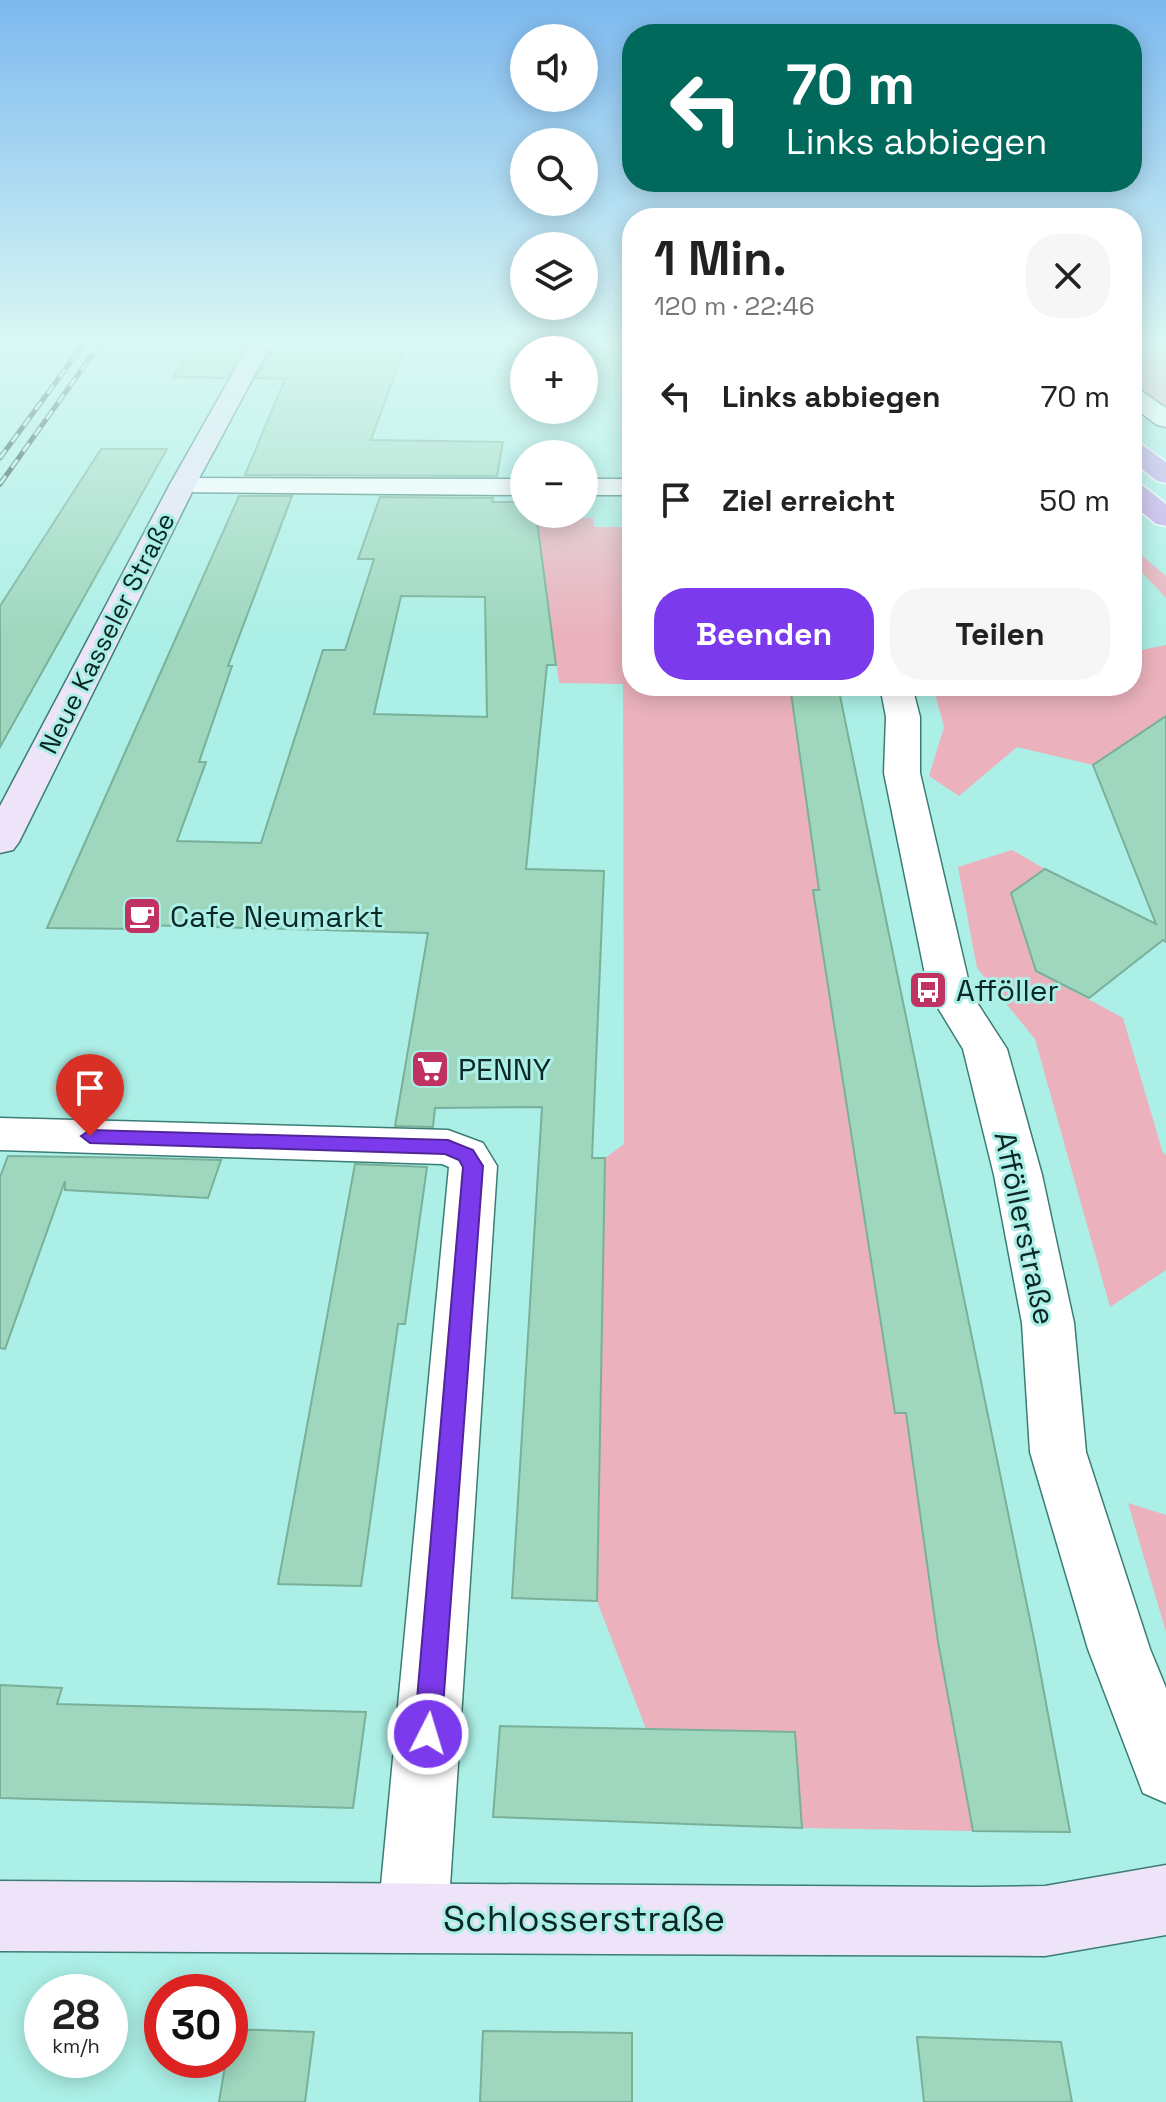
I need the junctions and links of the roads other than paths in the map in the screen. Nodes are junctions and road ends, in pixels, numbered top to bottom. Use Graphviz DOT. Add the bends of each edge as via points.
graph roads {
  1 [pos="208,439"];
  2 [pos="1142,457"];
  3 [pos="1166,475"];
  4 [pos="182,486"];
  5 [pos="510,487"];
  6 [pos="598,487"];
  7 [pos="622,487"];
  8 [pos="1142,499"];
  9 [pos="1166,518"];
  10 [pos="898,696"];
  11 [pos="0,842"];
  12 [pos="0,1134"];
  13 [pos="1166,1770"];
  14 [pos="1166,1900"];
  15 [pos="0,1916"];
  16 [pos="413,1917"];
  1 -- 4 [label="main road, Neue Kasseler Straße"];
  2 -- 3 [label="highway"];
  4 -- 5 [label="street"];
  4 -- 11 [label="main road, Neue Kasseler Straße"];
  6 -- 7 [label="street"];
  8 -- 9 [label="highway"];
  10 -- 13 [label="street, Afföllerstraße" via="902,773 947,979 985,1049 1018,1175 1048,1323 1058,1452 1119,1649"];
  12 -- 16 [label="street" via="448,1147 466,1155 473,1166"];
  14 -- 16 [label="main road, Schlosserstraße" via="1045,1921"];
  15 -- 16 [label="main road, Schlosserstraße"];
}
